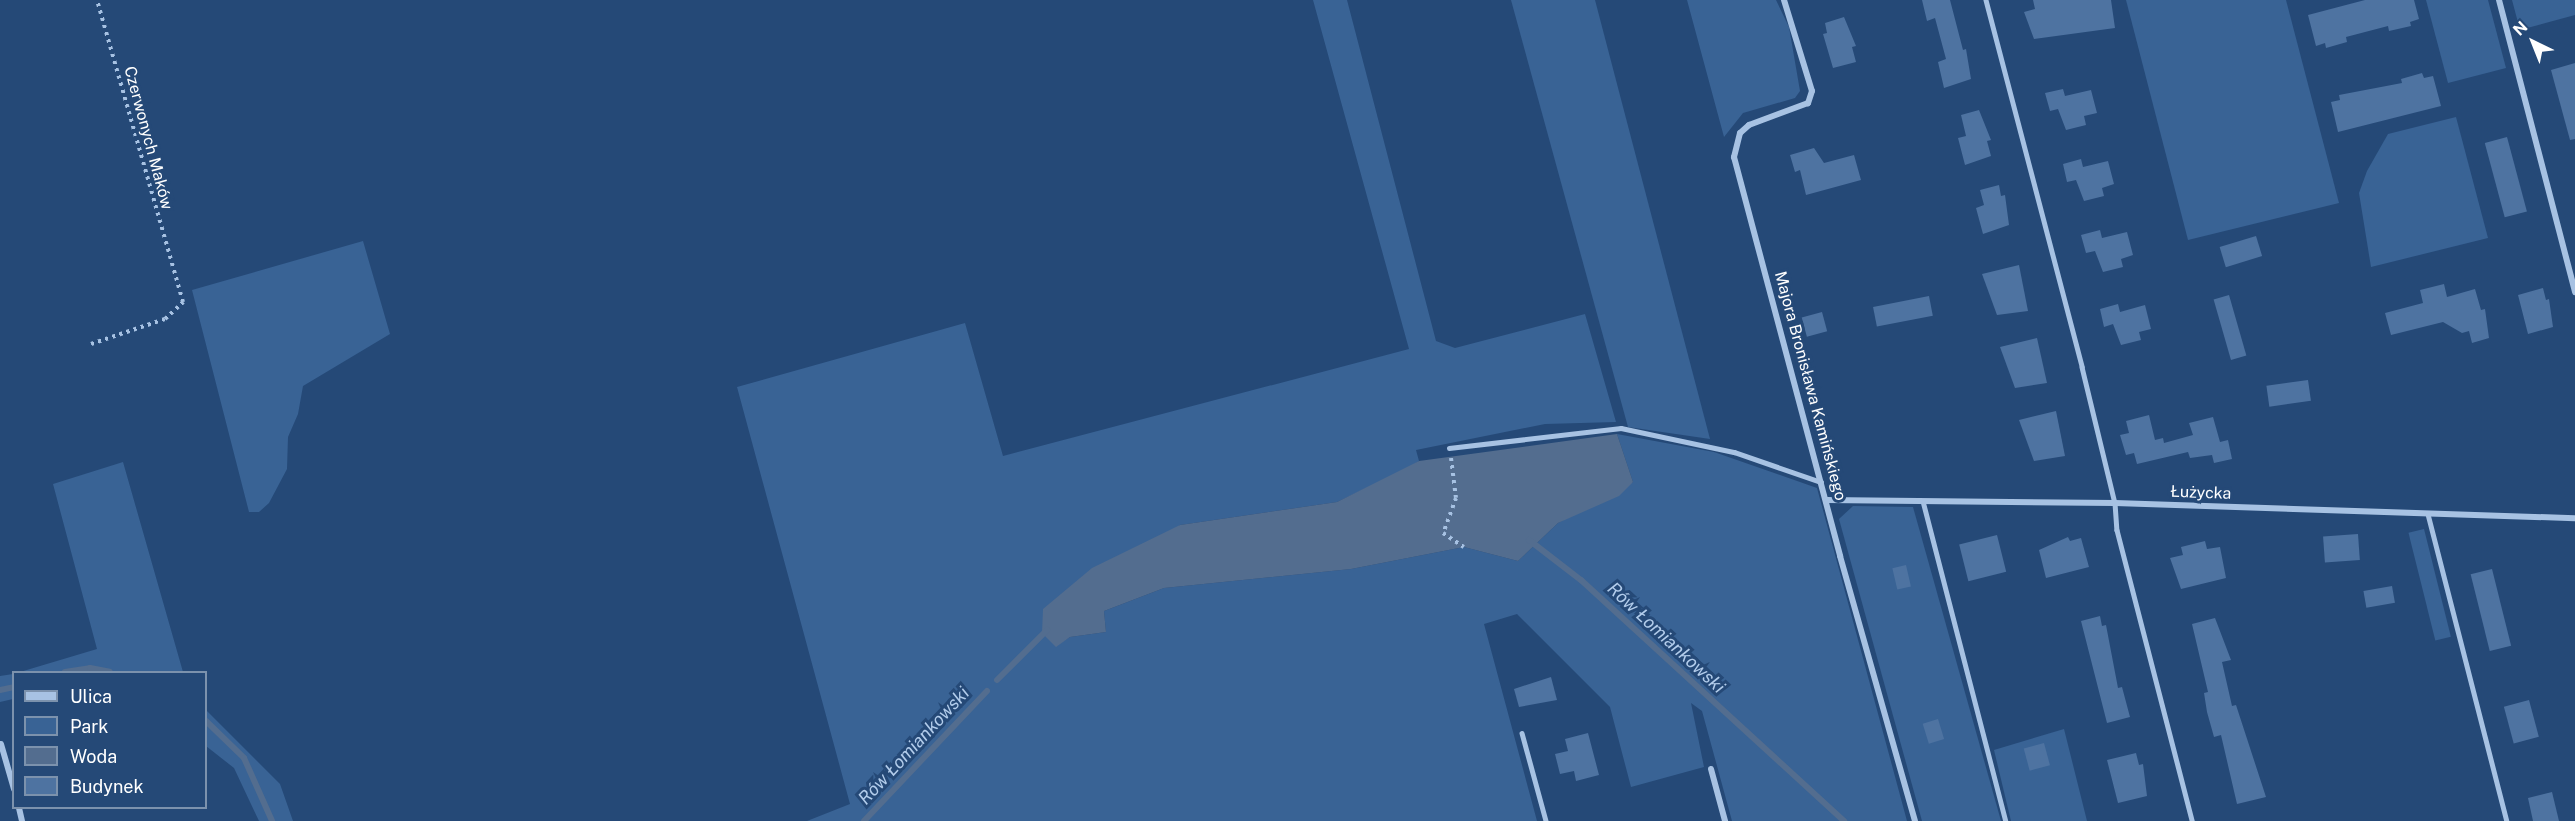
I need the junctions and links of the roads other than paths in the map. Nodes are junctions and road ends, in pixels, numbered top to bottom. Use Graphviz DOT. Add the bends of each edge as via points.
graph roads {
  1 [pos="1784,0"];
  2 [pos="1986,0"];
  3 [pos="2499,0"];
  4 [pos="2575,292"];
  5 [pos="1449,448"];
  6 [pos="1822,483"];
  7 [pos="1826,500"];
  8 [pos="1923,501"];
  9 [pos="2115,503"];
  10 [pos="2428,514"];
  11 [pos="2575,518"];
  12 [pos="1522,733"];
  13 [pos="1,744"];
  14 [pos="1711,769"];
  15 [pos="12,782"];
  16 [pos="1546,821"];
  17 [pos="1725,821"];
  18 [pos="1915,821"];
  19 [pos="2006,821"];
  20 [pos="2192,821"];
  21 [pos="2507,821"];
  1 -- 6 [label="street, Majora Bronisława Kamińskiego" via="1812,91 1808,103 1749,125 1740,133 1734,157"];
  2 -- 9 [label="lane"];
  3 -- 4 [label="street"];
  5 -- 6 [label="lane" via="1621,428 1734,452"];
  6 -- 7 [label="street, Majora Bronisława Kamińskiego"];
  7 -- 8 [label="street, Łużycka"];
  7 -- 18 [label="street, Majora Bronisława Kamińskiego"];
  8 -- 9 [label="street, Łużycka"];
  8 -- 19 [label="lane"];
  9 -- 10 [label="street, Łużycka"];
  9 -- 20 [label="lane" via="2117,530"];
  10 -- 11 [label="street, Łużycka"];
  10 -- 21 [label="lane"];
  12 -- 16 [label="lane"];
  13 -- 15 [label="street"];
  14 -- 17 [label="street"];
}
